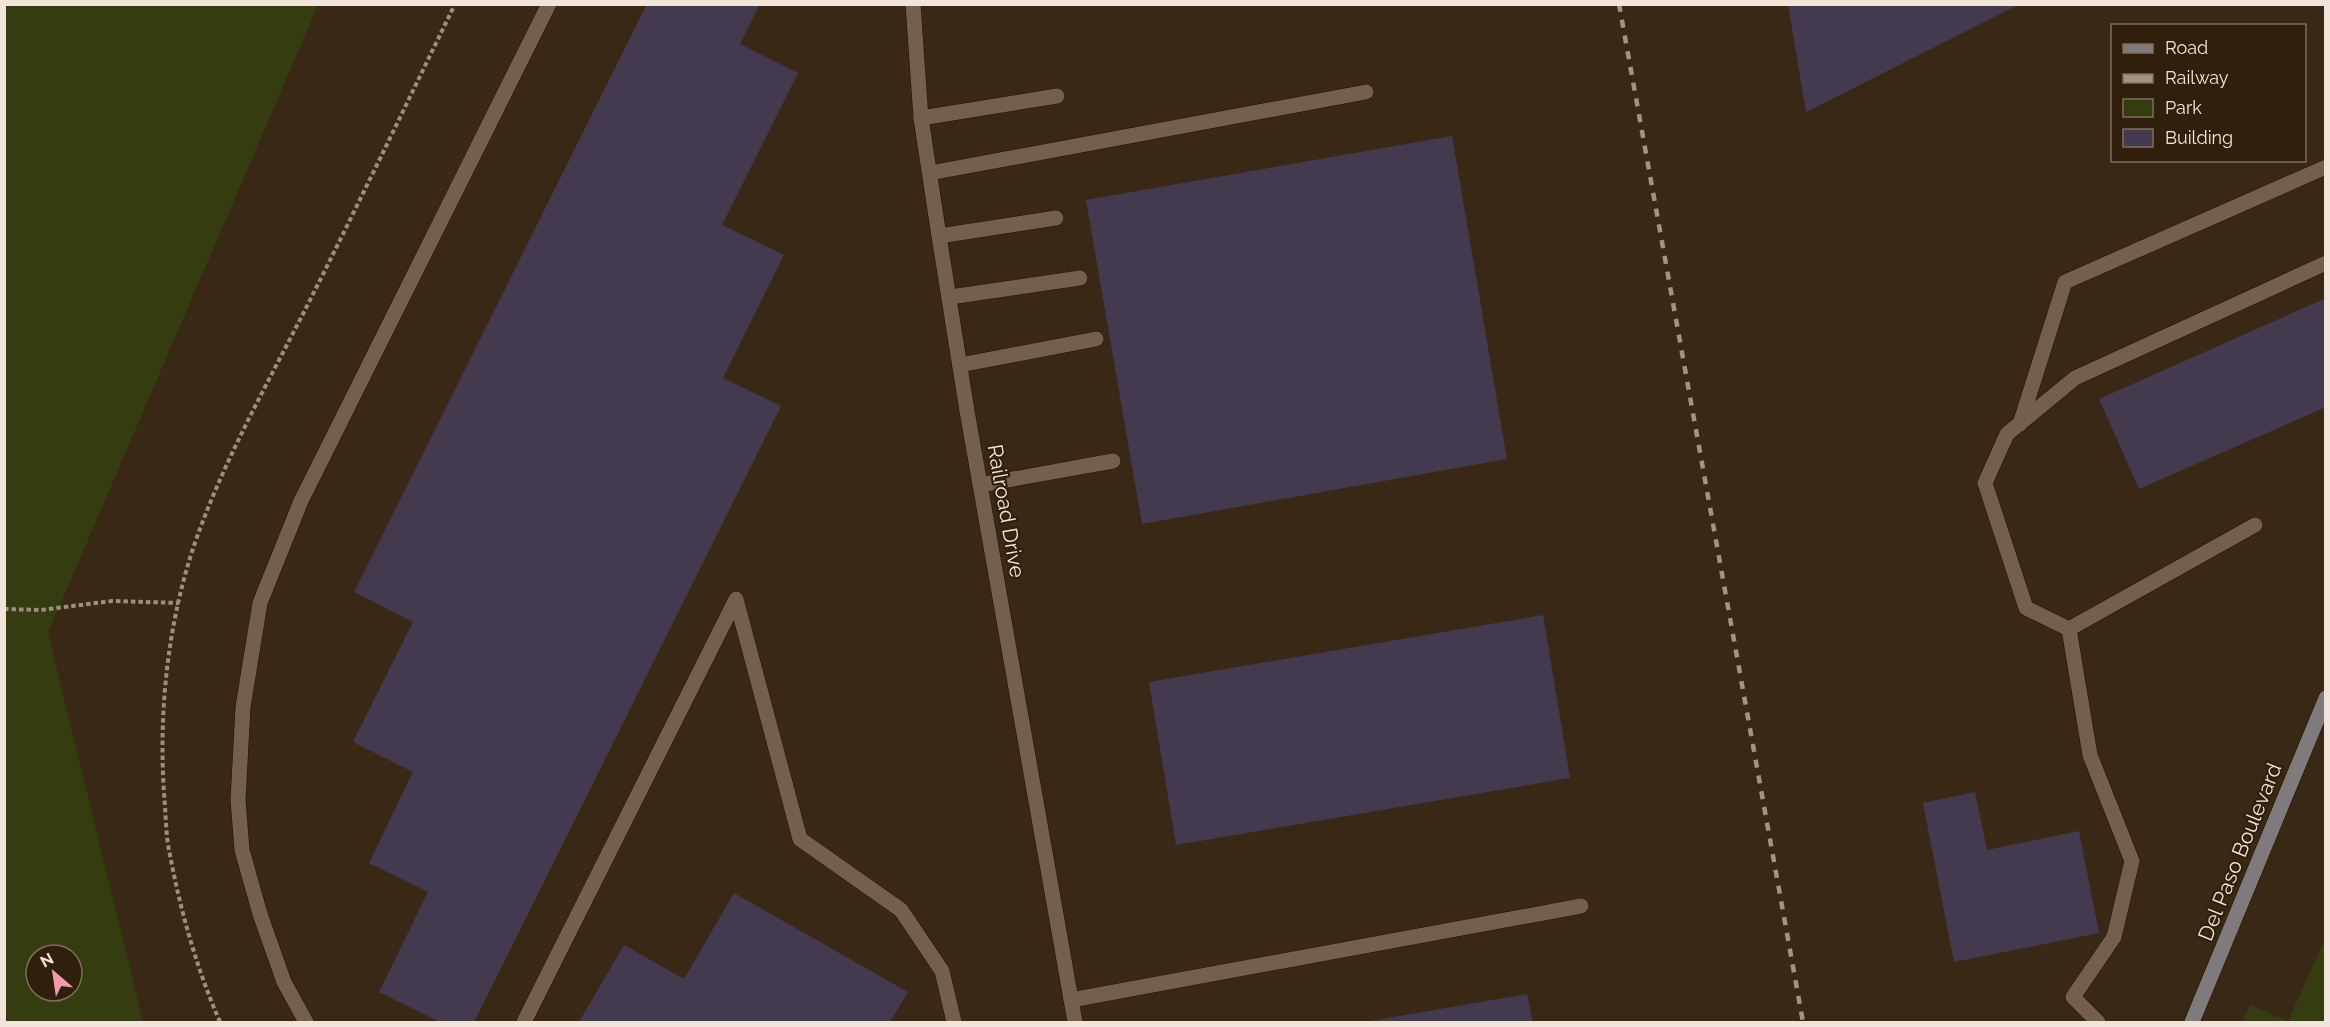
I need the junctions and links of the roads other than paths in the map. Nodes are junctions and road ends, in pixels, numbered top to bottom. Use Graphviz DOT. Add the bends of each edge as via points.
graph roads {
  1 [pos="549,4"];
  2 [pos="914,4"];
  3 [pos="1366,92"];
  4 [pos="1057,96"];
  5 [pos="921,118"];
  6 [pos="2325,167"];
  7 [pos="930,173"];
  8 [pos="1056,218"];
  9 [pos="939,236"];
  10 [pos="2325,262"];
  11 [pos="1080,278"];
  12 [pos="950,297"];
  13 [pos="1096,339"];
  14 [pos="960,365"];
  15 [pos="2019,424"];
  16 [pos="1113,461"];
  17 [pos="980,484"];
  18 [pos="2255,525"];
  19 [pos="2069,629"];
  20 [pos="2325,698"];
  21 [pos="1581,906"];
  22 [pos="1071,1000"];
  23 [pos="306,1023"];
  24 [pos="524,1023"];
  25 [pos="954,1023"];
  26 [pos="1075,1023"];
  27 [pos="2098,1023"];
  28 [pos="2192,1023"];
  1 -- 23 [label="street" via="301,501 260,603 243,708 238,800 242,850 284,982"];
  2 -- 5 [label="street, Railroad Drive"];
  3 -- 7 [label="street"];
  4 -- 5 [label="street"];
  5 -- 7 [label="street, Railroad Drive"];
  6 -- 15 [label="street" via="2065,282"];
  7 -- 9 [label="street, Railroad Drive"];
  8 -- 9 [label="street"];
  9 -- 12 [label="street, Railroad Drive"];
  10 -- 15 [label="street" via="2075,378"];
  11 -- 12 [label="street"];
  12 -- 14 [label="street, Railroad Drive"];
  13 -- 14 [label="street"];
  14 -- 17 [label="street, Railroad Drive"];
  15 -- 19 [label="street" via="2007,434 1985,483 2026,608"];
  16 -- 17 [label="street"];
  17 -- 22 [label="street, Railroad Drive"];
  18 -- 19 [label="street"];
  19 -- 27 [label="street" via="2090,754 2132,861 2114,937 2073,997"];
  20 -- 28 [label="main road, Del Paso Boulevard"];
  21 -- 22 [label="street"];
  22 -- 26 [label="street, Railroad Drive"];
  24 -- 25 [label="street" via="736,599 800,839 902,910 942,971"];
}
